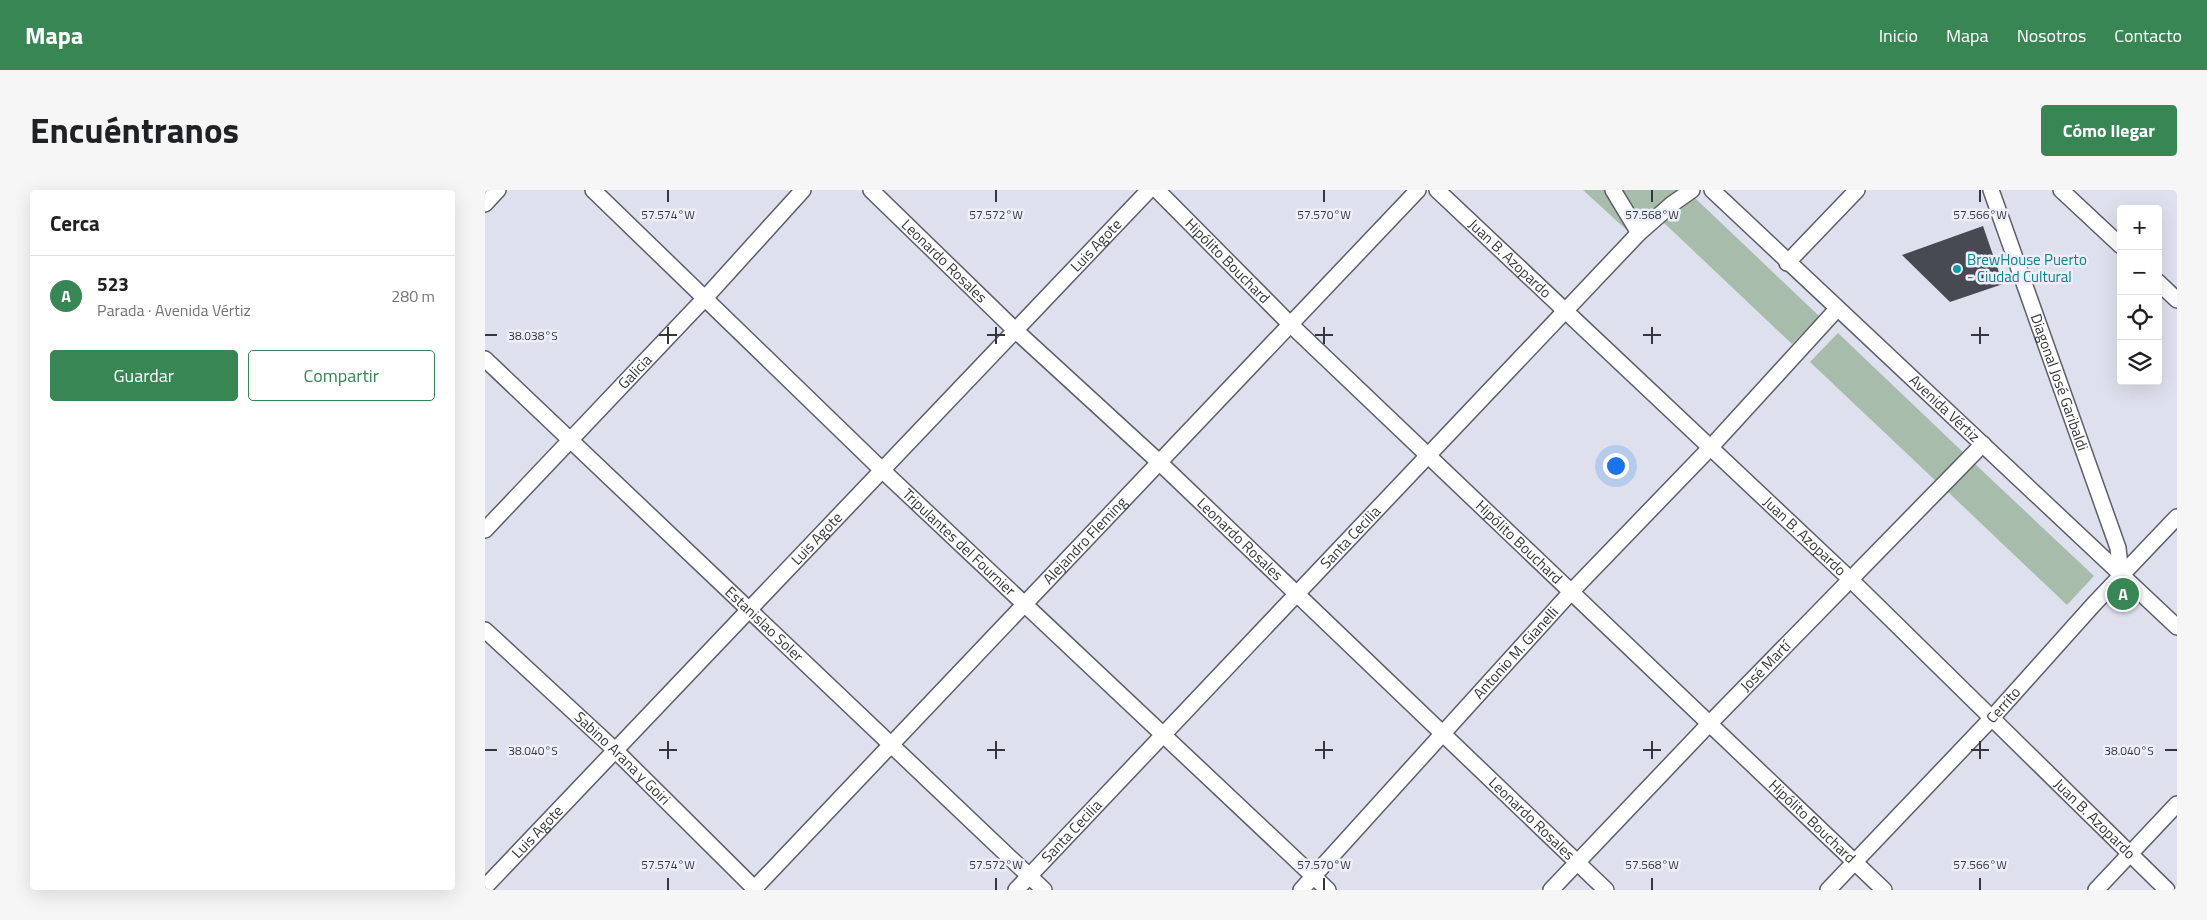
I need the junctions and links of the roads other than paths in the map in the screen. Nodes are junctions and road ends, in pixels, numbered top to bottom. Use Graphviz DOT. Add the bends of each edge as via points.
graph roads {
  1 [pos="498,190"];
  2 [pos="593,190"];
  3 [pos="803,190"];
  4 [pos="871,190"];
  5 [pos="1149,190"];
  6 [pos="1157,190"];
  7 [pos="1418,190"];
  8 [pos="1437,190"];
  9 [pos="1613,190"];
  10 [pos="1692,190"];
  11 [pos="1712,190"];
  12 [pos="1857,190"];
  13 [pos="1991,190"];
  14 [pos="2061,190"];
  15 [pos="485,204"];
  16 [pos="1639,233"];
  17 [pos="2117,242"];
  18 [pos="1787,263"];
  19 [pos="2162,286"];
  20 [pos="706,297"];
  21 [pos="2177,300"];
  22 [pos="1837,309"];
  23 [pos="1565,312"];
  24 [pos="1290,324"];
  25 [pos="1015,330"];
  26 [pos="485,358"];
  27 [pos="571,440"];
  28 [pos="1983,444"];
  29 [pos="1710,448"];
  30 [pos="1428,456"];
  31 [pos="1159,462"];
  32 [pos="882,470"];
  33 [pos="2177,517"];
  34 [pos="485,530"];
  35 [pos="2121,575"];
  36 [pos="1851,580"];
  37 [pos="1571,592"];
  38 [pos="1297,594"];
  39 [pos="1024,605"];
  40 [pos="749,610"];
  41 [pos="2177,627"];
  42 [pos="485,630"];
  43 [pos="1991,719"];
  44 [pos="1710,723"];
  45 [pos="1163,735"];
  46 [pos="1443,735"];
  47 [pos="891,744"];
  48 [pos="615,750"];
  49 [pos="2177,804"];
  50 [pos="2130,855"];
  51 [pos="1577,862"];
  52 [pos="1855,862"];
  53 [pos="1029,876"];
  54 [pos="1314,877"];
  55 [pos="485,886"];
  56 [pos="754,890"];
  57 [pos="1016,890"];
  58 [pos="1044,890"];
  59 [pos="1301,890"];
  60 [pos="1329,890"];
  61 [pos="1551,890"];
  62 [pos="1606,890"];
  63 [pos="1828,890"];
  64 [pos="1884,890"];
  65 [pos="2096,890"];
  66 [pos="2167,890"];
  1 -- 15 [label="street"];
  2 -- 20 [label="street, Tripulantes del Fournier"];
  3 -- 20 [label="street, Galicia"];
  4 -- 25 [label="street, Leonardo Rosales"];
  5 -- 25 [label="street, Luis Agote"];
  6 -- 24 [label="street, Hipólito Bouchard"];
  7 -- 24 [label="street, Alejandro Fleming"];
  8 -- 23 [label="street, Juan B. Azopardo"];
  9 -- 16 [label="street"];
  10 -- 16 [label="street, Santa Cecilia"];
  11 -- 18 [label="street, Avenida Vértiz"];
  12 -- 18 [label="street"];
  13 -- 35 [label="street, Diagonal José Garibaldi" via="2118,548"];
  14 -- 17 [label="street"];
  16 -- 23 [label="street, Santa Cecilia"];
  18 -- 22 [label="street, Avenida Vértiz"];
  19 -- 21 [label="street"];
  20 -- 27 [label="street, Galicia"];
  20 -- 32 [label="street, Tripulantes del Fournier"];
  22 -- 28 [label="street, Avenida Vértiz"];
  22 -- 29 [label="street, Antonio M. Gianelli"];
  23 -- 29 [label="street, Juan B. Azopardo"];
  23 -- 30 [label="street, Santa Cecilia"];
  24 -- 30 [label="street, Hipólito Bouchard"];
  24 -- 31 [label="street, Alejandro Fleming"];
  25 -- 31 [label="street, Leonardo Rosales"];
  25 -- 32 [label="street, Luis Agote"];
  26 -- 27 [label="street, Estanislao Soler"];
  27 -- 34 [label="street, Galicia"];
  27 -- 40 [label="street, Estanislao Soler"];
  28 -- 35 [label="street, Avenida Vértiz"];
  28 -- 36 [label="street, José Martí"];
  29 -- 36 [label="street, Juan B. Azopardo"];
  29 -- 37 [label="street, Antonio M. Gianelli"];
  30 -- 37 [label="street, Hipólito Bouchard"];
  30 -- 38 [label="street, Santa Cecilia"];
  31 -- 38 [label="street, Leonardo Rosales"];
  31 -- 39 [label="street, Alejandro Fleming"];
  32 -- 39 [label="street, Tripulantes del Fournier"];
  32 -- 40 [label="street, Luis Agote"];
  33 -- 35 [label="street, Cerrito"];
  35 -- 41 [label="street, Avenida Vértiz"];
  35 -- 43 [label="street, Cerrito"];
  36 -- 43 [label="street, Juan B. Azopardo"];
  36 -- 44 [label="street, José Martí"];
  37 -- 44 [label="street, Hipólito Bouchard"];
  37 -- 46 [label="street, Antonio M. Gianelli"];
  38 -- 45 [label="street, Santa Cecilia"];
  38 -- 46 [label="street, Leonardo Rosales"];
  39 -- 45 [label="street, Tripulantes del Fournier"];
  39 -- 47 [label="street, Alejandro Fleming"];
  40 -- 47 [label="street, Estanislao Soler"];
  40 -- 48 [label="street, Luis Agote"];
  42 -- 48 [label="street, Sabino Arana y Goiri"];
  43 -- 50 [label="street, Juan B. Azopardo"];
  43 -- 52 [label="street, Cerrito"];
  44 -- 51 [label="street, José Martí"];
  44 -- 52 [label="street, Hipólito Bouchard"];
  45 -- 53 [label="street, Santa Cecilia"];
  45 -- 54 [label="street, Tripulantes del Fournier"];
  46 -- 51 [label="street, Leonardo Rosales"];
  46 -- 54 [label="street, Antonio M. Gianelli"];
  47 -- 53 [label="street, Estanislao Soler"];
  47 -- 56 [label="street, Alejandro Fleming"];
  48 -- 55 [label="street, Luis Agote"];
  48 -- 56 [label="street, Sabino Arana y Goiri"];
  49 -- 50 [label="street"];
  50 -- 65 [label="street"];
  50 -- 66 [label="street, Juan B. Azopardo"];
  51 -- 61 [label="street, José Martí"];
  51 -- 62 [label="street, Leonardo Rosales"];
  52 -- 63 [label="street, Cerrito"];
  52 -- 64 [label="street, Hipólito Bouchard"];
  53 -- 57 [label="street, Santa Cecilia"];
  53 -- 58 [label="street, Estanislao Soler"];
  54 -- 59 [label="street, Antonio M. Gianelli"];
  54 -- 60 [label="street, Tripulantes del Fournier"];
}
